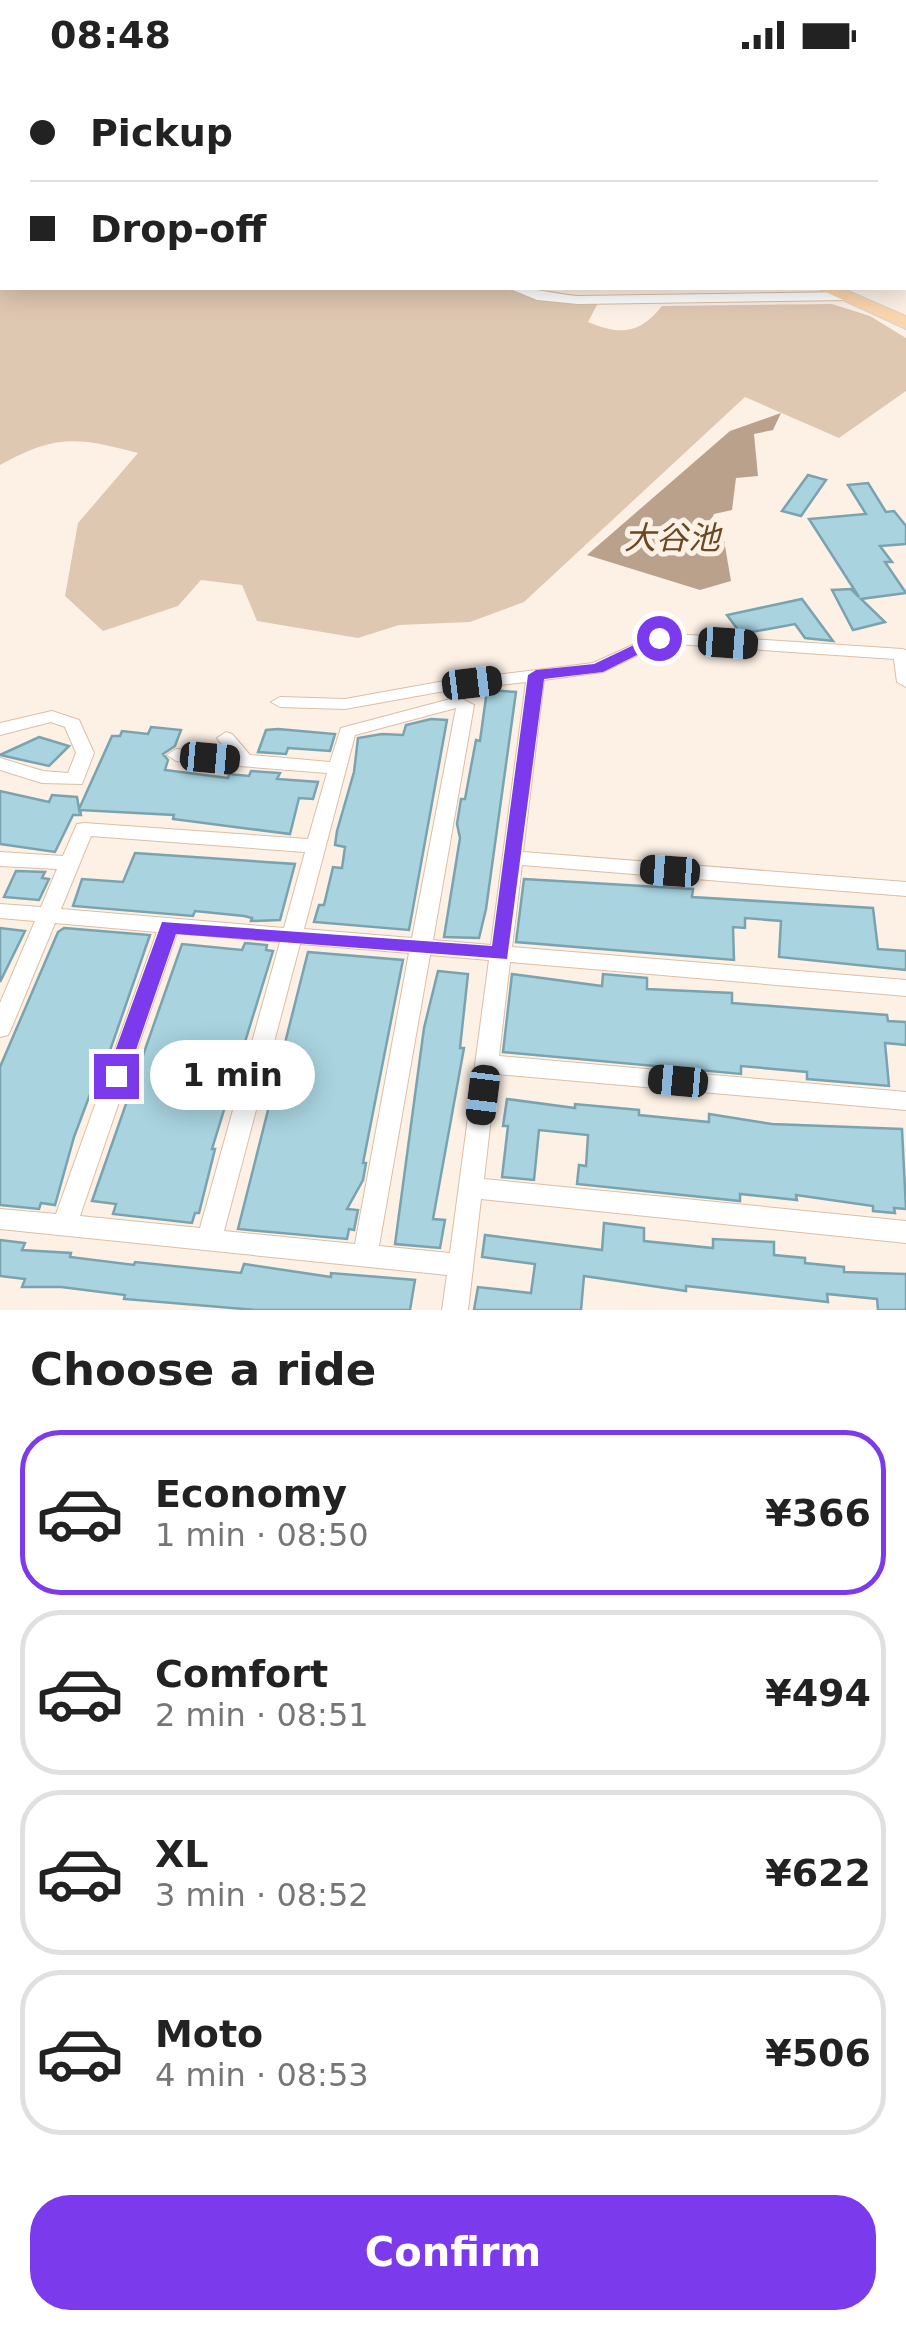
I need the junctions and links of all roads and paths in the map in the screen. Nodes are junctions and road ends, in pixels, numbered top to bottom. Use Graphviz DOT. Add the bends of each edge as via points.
graph roads {
  1 [pos="520,290"];
  2 [pos="832,290"];
  3 [pos="850,296"];
  4 [pos="906,323"];
  5 [pos="904,654"];
  6 [pos="536,675"];
  7 [pos="906,682"];
  8 [pos="280,702"];
  9 [pos="0,729"];
  10 [pos="226,738"];
  11 [pos="176,755"];
  12 [pos="245,761"];
  13 [pos="0,764"];
  14 [pos="334,768"];
  15 [pos="314,846"];
  16 [pos="0,858"];
  17 [pos="514,858"];
  18 [pos="68,863"];
  19 [pos="906,889"];
  20 [pos="0,912"];
  21 [pos="48,916"];
  22 [pos="169,927"];
  23 [pos="291,936"];
  24 [pos="423,947"];
  25 [pos="500,954"];
  26 [pos="906,988"];
  27 [pos="0,1029"];
  28 [pos="487,1064"];
  29 [pos="906,1101"];
  30 [pos="471,1188"];
  31 [pos="0,1219"];
  32 [pos="64,1226"];
  33 [pos="906,1232"];
  34 [pos="209,1242"];
  35 [pos="365,1256"];
  36 [pos="461,1265"];
  37 [pos="455,1310"];
  1 -- 3 [label="street" via="578,300"];
  2 -- 3 [label="main road"];
  3 -- 4 [label="main road"];
  5 -- 6 [label="street" via="659,638 598,668"];
  5 -- 7 [label="street"];
  6 -- 8 [label="street" via="345,704"];
  6 -- 17 [label="street"];
  9 -- 13 [label="street" via="52,716 73,724 86,752 75,780"];
  10 -- 12 [label="street"];
  11 -- 12 [label="street"];
  12 -- 14 [label="street"];
  14 -- 15 [label="street"];
  14 -- 24 [label="street" via="347,732 466,705"];
  15 -- 18 [label="street" via="84,829"];
  15 -- 23 [label="street"];
  16 -- 18 [label="street"];
  17 -- 19 [label="street"];
  17 -- 25 [label="street"];
  18 -- 21 [label="street"];
  20 -- 21 [label="street"];
  21 -- 22 [label="street"];
  21 -- 27 [label="street"];
  22 -- 23 [label="street"];
  22 -- 32 [label="street"];
  23 -- 24 [label="street"];
  23 -- 34 [label="street"];
  24 -- 25 [label="street"];
  24 -- 35 [label="street"];
  25 -- 26 [label="street"];
  25 -- 28 [label="street"];
  28 -- 29 [label="street"];
  28 -- 30 [label="street"];
  30 -- 33 [label="street"];
  30 -- 36 [label="street"];
  31 -- 32 [label="street"];
  32 -- 34 [label="street"];
  34 -- 35 [label="street"];
  35 -- 36 [label="street"];
  36 -- 37 [label="street"];
}
